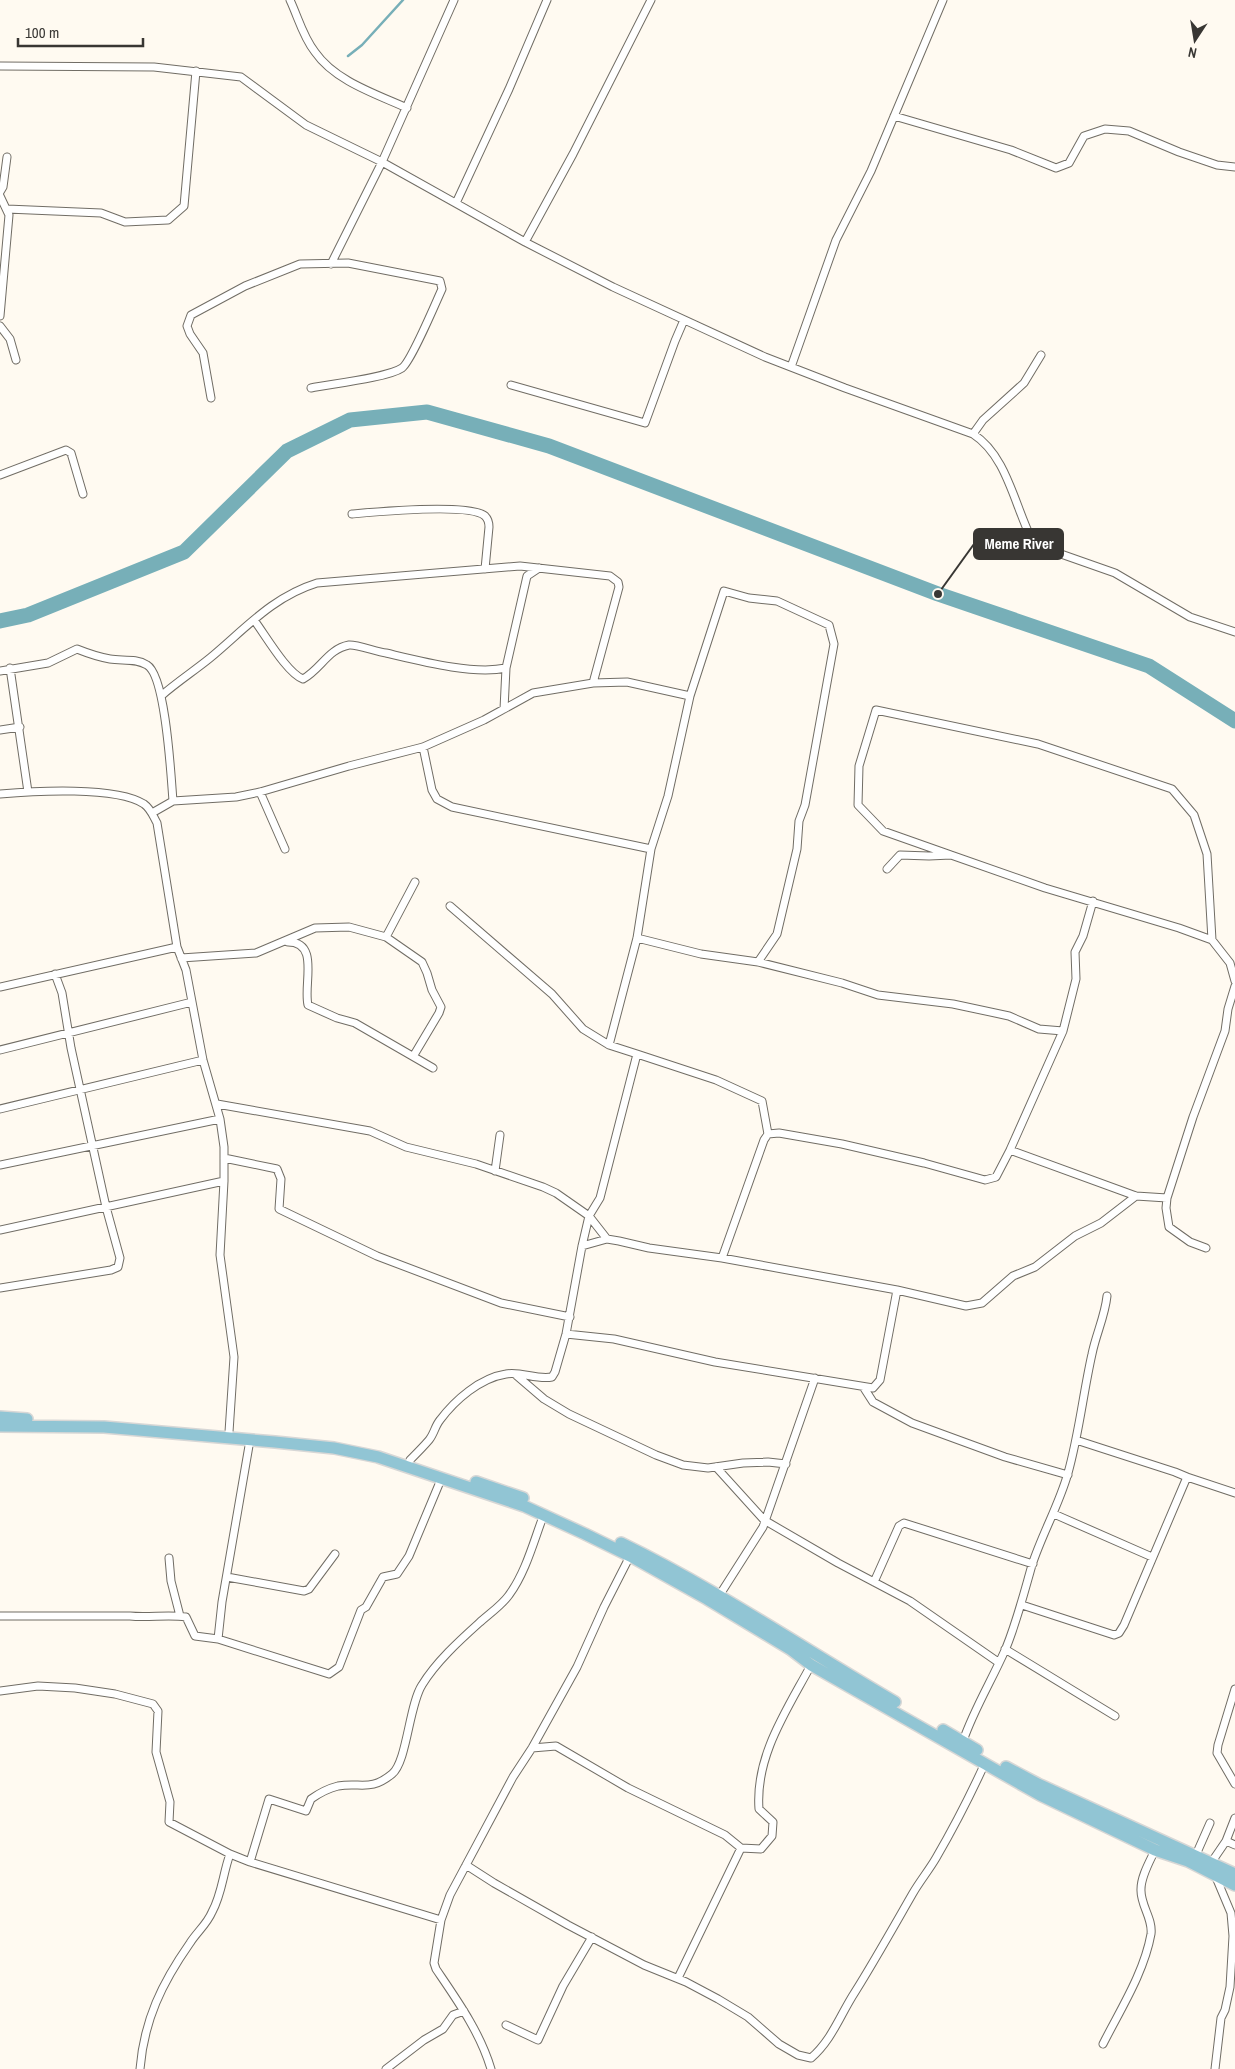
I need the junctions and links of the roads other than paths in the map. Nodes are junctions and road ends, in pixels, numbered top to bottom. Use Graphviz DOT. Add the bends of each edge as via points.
graph roads {
  1 [pos="290,0"];
  2 [pos="454,0"];
  3 [pos="547,0"];
  4 [pos="651,0"];
  5 [pos="943,0"];
  6 [pos="0,66"];
  7 [pos="196,71"];
  8 [pos="407,108"];
  9 [pos="894,116"];
  10 [pos="7,157"];
  11 [pos="382,162"];
  12 [pos="1235,167"];
  13 [pos="0,194"];
  14 [pos="456,203"];
  15 [pos="7,209"];
  16 [pos="525,242"];
  17 [pos="330,264"];
  18 [pos="0,316"];
  19 [pos="684,320"];
  20 [pos="0,326"];
  21 [pos="1042,355"];
  22 [pos="16,360"];
  23 [pos="791,367"];
  24 [pos="511,385"];
  25 [pos="311,388"];
  26 [pos="211,398"];
  27 [pos="973,434"];
  28 [pos="0,475"];
  29 [pos="83,494"];
  30 [pos="352,514"];
  31 [pos="520,566"];
  32 [pos="539,567"];
  33 [pos="485,569"];
  34 [pos="527,576"];
  35 [pos="254,620"];
  36 [pos="1235,632"];
  37 [pos="10,668"];
  38 [pos="506,668"];
  39 [pos="0,671"];
  40 [pos="593,683"];
  41 [pos="161,696"];
  42 [pos="690,696"];
  43 [pos="504,710"];
  44 [pos="20,727"];
  45 [pos="0,730"];
  46 [pos="423,747"];
  47 [pos="28,792"];
  48 [pos="260,792"];
  49 [pos="0,794"];
  50 [pos="173,801"];
  51 [pos="152,813"];
  52 [pos="284,849"];
  53 [pos="651,849"];
  54 [pos="951,855"];
  55 [pos="886,869"];
  56 [pos="415,882"];
  57 [pos="1093,901"];
  58 [pos="450,906"];
  59 [pos="386,937"];
  60 [pos="637,938"];
  61 [pos="1212,940"];
  62 [pos="285,942"];
  63 [pos="177,947"];
  64 [pos="181,958"];
  65 [pos="758,962"];
  66 [pos="54,974"];
  67 [pos="1235,981"];
  68 [pos="1235,986"];
  69 [pos="0,987"];
  70 [pos="192,1002"];
  71 [pos="1063,1031"];
  72 [pos="68,1032"];
  73 [pos="609,1046"];
  74 [pos="0,1050"];
  75 [pos="637,1054"];
  76 [pos="414,1055"];
  77 [pos="204,1060"];
  78 [pos="433,1068"];
  79 [pos="81,1088"];
  80 [pos="216,1104"];
  81 [pos="0,1109"];
  82 [pos="220,1119"];
  83 [pos="768,1134"];
  84 [pos="500,1135"];
  85 [pos="93,1145"];
  86 [pos="1010,1150"];
  87 [pos="224,1158"];
  88 [pos="0,1166"];
  89 [pos="495,1171"];
  90 [pos="224,1181"];
  91 [pos="1136,1196"];
  92 [pos="1167,1198"];
  93 [pos="106,1207"];
  94 [pos="589,1216"];
  95 [pos="0,1230"];
  96 [pos="607,1239"];
  97 [pos="582,1246"];
  98 [pos="1206,1248"];
  99 [pos="722,1258"];
  100 [pos="0,1288"];
  101 [pos="897,1290"];
  102 [pos="1107,1296"];
  103 [pos="570,1316"];
  104 [pos="566,1334"];
  105 [pos="514,1374"];
  106 [pos="815,1378"];
  107 [pos="864,1388"];
  108 [pos="0,1417"];
  109 [pos="0,1426"];
  110 [pos="230,1432"];
  111 [pos="250,1440"];
  112 [pos="1076,1440"];
  113 [pos="410,1460"];
  114 [pos="786,1464"];
  115 [pos="716,1467"];
  116 [pos="1068,1475"];
  117 [pos="442,1477"];
  118 [pos="1187,1477"];
  119 [pos="1235,1493"];
  120 [pos="544,1514"];
  121 [pos="1054,1514"];
  122 [pos="764,1520"];
  123 [pos="335,1554"];
  124 [pos="630,1556"];
  125 [pos="1152,1557"];
  126 [pos="169,1558"];
  127 [pos="1033,1564"];
  128 [pos="226,1577"];
  129 [pos="874,1582"];
  130 [pos="719,1596"];
  131 [pos="1022,1604"];
  132 [pos="0,1616"];
  133 [pos="180,1616"];
  134 [pos="218,1639"];
  135 [pos="1005,1650"];
  136 [pos="998,1662"];
  137 [pos="812,1665"];
  138 [pos="1235,1689"];
  139 [pos="0,1692"];
  140 [pos="1115,1716"];
  141 [pos="963,1741"];
  142 [pos="532,1748"];
  143 [pos="985,1763"];
  144 [pos="1233,1775"];
  145 [pos="1235,1784"];
  146 [pos="1235,1818"];
  147 [pos="1210,1823"];
  148 [pos="1226,1841"];
  149 [pos="1235,1845"];
  150 [pos="741,1848"];
  151 [pos="1155,1850"];
  152 [pos="230,1854"];
  153 [pos="1195,1857"];
  154 [pos="250,1862"];
  155 [pos="1211,1863"];
  156 [pos="466,1865"];
  157 [pos="1235,1874"];
  158 [pos="1216,1875"];
  159 [pos="1235,1885"];
  160 [pos="441,1920"];
  161 [pos="592,1937"];
  162 [pos="678,1978"];
  163 [pos="464,2011"];
  164 [pos="506,2025"];
  165 [pos="1103,2044"];
  166 [pos="140,2069"];
  167 [pos="386,2069"];
  168 [pos="491,2069"];
  169 [pos="1214,2069"];
  1 -- 8 [label="street" via="306,37 327,65 349,81"];
  2 -- 8 [label="street"];
  3 -- 14 [label="street"];
  4 -- 16 [label="street" via="569,163"];
  5 -- 9 [label="street"];
  6 -- 7 [label="street"];
  7 -- 11 [label="street" via="241,77 306,125"];
  7 -- 15 [label="street" via="184,206 168,220 125,222 101,214"];
  8 -- 11 [label="street"];
  9 -- 12 [label="street" via="1011,150 1056,168 1070,163 1084,136 1105,129 1129,131 1186,155"];
  9 -- 23 [label="street" via="836,240"];
  10 -- 13 [label="street"];
  11 -- 14 [label="street"];
  11 -- 17 [label="street"];
  13 -- 15 [label="street"];
  14 -- 16 [label="street"];
  15 -- 18 [label="street"];
  16 -- 19 [label="street"];
  17 -- 25 [label="street" via="388,269 440,280 442,289 403,368"];
  17 -- 26 [label="street" via="300,264 245,286 192,315 187,326 203,353"];
  19 -- 23 [label="street"];
  19 -- 24 [label="street" via="646,423"];
  20 -- 22 [label="street" via="10,339"];
  21 -- 27 [label="street" via="1024,383"];
  23 -- 27 [label="street"];
  27 -- 36 [label="street" via="997,457 1031,538 1040,547 1115,573 1190,617"];
  28 -- 29 [label="street" via="66,450 71,453"];
  30 -- 33 [label="street" via="430,509 485,516 489,521"];
  31 -- 32 [label="street"];
  31 -- 33 [label="street"];
  31 -- 34 [label="street"];
  32 -- 34 [label="street"];
  32 -- 40 [label="street" via="610,576 618,582"];
  33 -- 35 [label="street" via="317,583 278,600"];
  34 -- 38 [label="street"];
  35 -- 38 [label="street" via="284,664 296,676 304,678 330,653 350,645 490,671"];
  35 -- 41 [label="street"];
  37 -- 39 [label="street"];
  37 -- 41 [label="street" via="48,662 76,649 148,665 153,670"];
  37 -- 44 [label="street"];
  38 -- 43 [label="street"];
  40 -- 42 [label="street" via="627,682"];
  40 -- 43 [label="street" via="534,693"];
  41 -- 50 [label="street"];
  42 -- 53 [label="street" via="668,796"];
  42 -- 65 [label="street" via="724,591 777,601 829,625 834,644 797,849 777,934"];
  43 -- 46 [label="street"];
  44 -- 45 [label="street"];
  44 -- 47 [label="street"];
  46 -- 48 [label="street"];
  46 -- 53 [label="street" via="432,790 452,807"];
  47 -- 49 [label="street"];
  47 -- 51 [label="street" via="120,796 139,802 150,808"];
  48 -- 50 [label="street" via="236,797"];
  48 -- 52 [label="street"];
  50 -- 51 [label="street"];
  51 -- 63 [label="street" via="157,823"];
  53 -- 60 [label="street"];
  54 -- 55 [label="street" via="900,854"];
  54 -- 57 [label="street"];
  54 -- 61 [label="street" via="883,831 858,805 859,766 876,710 1038,744 1172,789 1194,816 1208,854"];
  56 -- 59 [label="street"];
  57 -- 61 [label="street"];
  57 -- 71 [label="street" via="1075,952 1076,979"];
  58 -- 73 [label="street" via="552,994 583,1029"];
  59 -- 62 [label="street" via="349,927 335,927 315,928"];
  59 -- 76 [label="street" via="422,962 441,1007"];
  60 -- 65 [label="street" via="701,954"];
  60 -- 73 [label="street"];
  61 -- 67 [label="street" via="1230,963"];
  62 -- 64 [label="street" via="256,953"];
  62 -- 76 [label="street" via="301,944 306,949 308,1005 354,1023"];
  63 -- 64 [label="street"];
  63 -- 66 [label="street"];
  64 -- 70 [label="street"];
  65 -- 71 [label="street" via="878,995 952,1004 1009,1016 1040,1029"];
  66 -- 69 [label="street"];
  66 -- 72 [label="street" via="62,993"];
  68 -- 92 [label="street" via="1225,1031"];
  70 -- 72 [label="street"];
  70 -- 77 [label="street"];
  71 -- 86 [label="street"];
  72 -- 74 [label="street"];
  72 -- 79 [label="street"];
  73 -- 75 [label="street"];
  75 -- 83 [label="street" via="716,1080 762,1101"];
  75 -- 94 [label="street" via="600,1198"];
  76 -- 78 [label="street"];
  77 -- 79 [label="street"];
  77 -- 80 [label="street"];
  79 -- 81 [label="street"];
  79 -- 85 [label="street"];
  80 -- 82 [label="street"];
  80 -- 89 [label="street" via="370,1131 406,1147"];
  82 -- 85 [label="street"];
  82 -- 87 [label="street"];
  83 -- 86 [label="street" via="842,1144 985,1180 996,1177"];
  83 -- 99 [label="street"];
  84 -- 89 [label="street"];
  85 -- 88 [label="street"];
  85 -- 93 [label="street"];
  86 -- 91 [label="street"];
  87 -- 90 [label="street"];
  87 -- 103 [label="street" via="277,1170 282,1179 280,1209 377,1256 501,1303"];
  89 -- 94 [label="street" via="556,1193"];
  90 -- 93 [label="street"];
  90 -- 110 [label="street" via="220,1255 234,1357"];
  91 -- 92 [label="street"];
  91 -- 101 [label="street" via="1035,1267 1013,1276 982,1303 966,1306"];
  92 -- 98 [label="street" via="1169,1226 1190,1242"];
  93 -- 95 [label="street"];
  93 -- 100 [label="street" via="120,1258 118,1267"];
  94 -- 96 [label="street"];
  94 -- 97 [label="street"];
  96 -- 97 [label="street"];
  96 -- 99 [label="street"];
  97 -- 103 [label="street"];
  99 -- 101 [label="street"];
  101 -- 107 [label="street" via="880,1380 873,1388"];
  102 -- 112 [label="street" via="1092,1352"];
  103 -- 104 [label="street"];
  104 -- 105 [label="street" via="552,1377 544,1379"];
  104 -- 106 [label="street" via="614,1339 715,1362"];
  105 -- 113 [label="street" via="497,1376 466,1395 439,1421 430,1439"];
  105 -- 115 [label="street" via="569,1414 656,1455 683,1465"];
  106 -- 107 [label="street"];
  106 -- 114 [label="street"];
  107 -- 116 [label="street" via="873,1402 912,1423 1005,1457"];
  108 -- 110 [label="main road"];
  109 -- 111 [label="main road" via="104,1427"];
  110 -- 113 [label="main road" via="331,1444"];
  111 -- 117 [label="main road" via="334,1448"];
  111 -- 128 [label="street"];
  112 -- 116 [label="street"];
  112 -- 118 [label="street"];
  113 -- 130 [label="main road" via="555,1511 637,1550"];
  114 -- 115 [label="street" via="768,1462"];
  114 -- 122 [label="street"];
  115 -- 122 [label="street"];
  116 -- 121 [label="street"];
  117 -- 120 [label="main road"];
  117 -- 134 [label="street" via="409,1556 396,1574 383,1577 361,1610 335,1671 328,1674"];
  118 -- 119 [label="street"];
  118 -- 125 [label="street"];
  120 -- 124 [label="main road"];
  120 -- 154 [label="street" via="509,1595 422,1685 400,1762 394,1772 371,1785 332,1788 311,1799 306,1811 269,1799"];
  121 -- 125 [label="street"];
  121 -- 127 [label="street"];
  122 -- 129 [label="street"];
  122 -- 130 [label="street" via="759,1535"];
  123 -- 128 [label="street" via="310,1590"];
  124 -- 137 [label="main road"];
  124 -- 142 [label="street" via="577,1667"];
  125 -- 131 [label="street" via="1124,1626 1114,1635"];
  126 -- 133 [label="street"];
  127 -- 129 [label="street" via="904,1523 899,1526"];
  127 -- 131 [label="street"];
  128 -- 134 [label="street"];
  129 -- 136 [label="street" via="910,1601"];
  130 -- 141 [label="main road"];
  131 -- 135 [label="street"];
  132 -- 133 [label="street"];
  133 -- 134 [label="street" via="186,1617 195,1636"];
  135 -- 136 [label="street"];
  135 -- 140 [label="street"];
  136 -- 141 [label="street"];
  137 -- 143 [label="main road"];
  137 -- 150 [label="street" via="770,1740 757,1790 759,1809 773,1822 772,1836 761,1849"];
  138 -- 144 [label="street" via="1217,1754"];
  139 -- 152 [label="street" via="38,1686 75,1688 153,1704 158,1711 156,1752 170,1802 169,1822"];
  141 -- 153 [label="main road" via="1038,1784"];
  142 -- 150 [label="street" via="556,1746 628,1788 725,1835"];
  142 -- 156 [label="street"];
  143 -- 151 [label="main road" via="1040,1795"];
  143 -- 162 [label="street" via="964,1809 833,2033 811,2058 792,2052 748,2017"];
  144 -- 145 [label="street"];
  146 -- 148 [label="street"];
  147 -- 153 [label="street"];
  148 -- 149 [label="street"];
  148 -- 155 [label="street"];
  150 -- 162 [label="street"];
  151 -- 158 [label="main road"];
  151 -- 165 [label="street" via="1141,1890 1149,1914 1149,1943 1140,1969"];
  152 -- 154 [label="street"];
  152 -- 166 [label="street" via="212,1914 170,1973 155,2002"];
  153 -- 155 [label="main road"];
  154 -- 160 [label="street"];
  155 -- 157 [label="main road"];
  156 -- 160 [label="street"];
  156 -- 161 [label="street"];
  158 -- 159 [label="main road"];
  158 -- 169 [label="street" via="1231,1913 1233,1936 1230,1987 1221,2018"];
  160 -- 163 [label="street" via="434,1963"];
  161 -- 162 [label="street" via="644,1965"];
  161 -- 164 [label="street" via="563,1986 538,2040"];
  163 -- 167 [label="street" via="453,2016 443,2029"];
  163 -- 168 [label="street" via="485,2050"];
}
